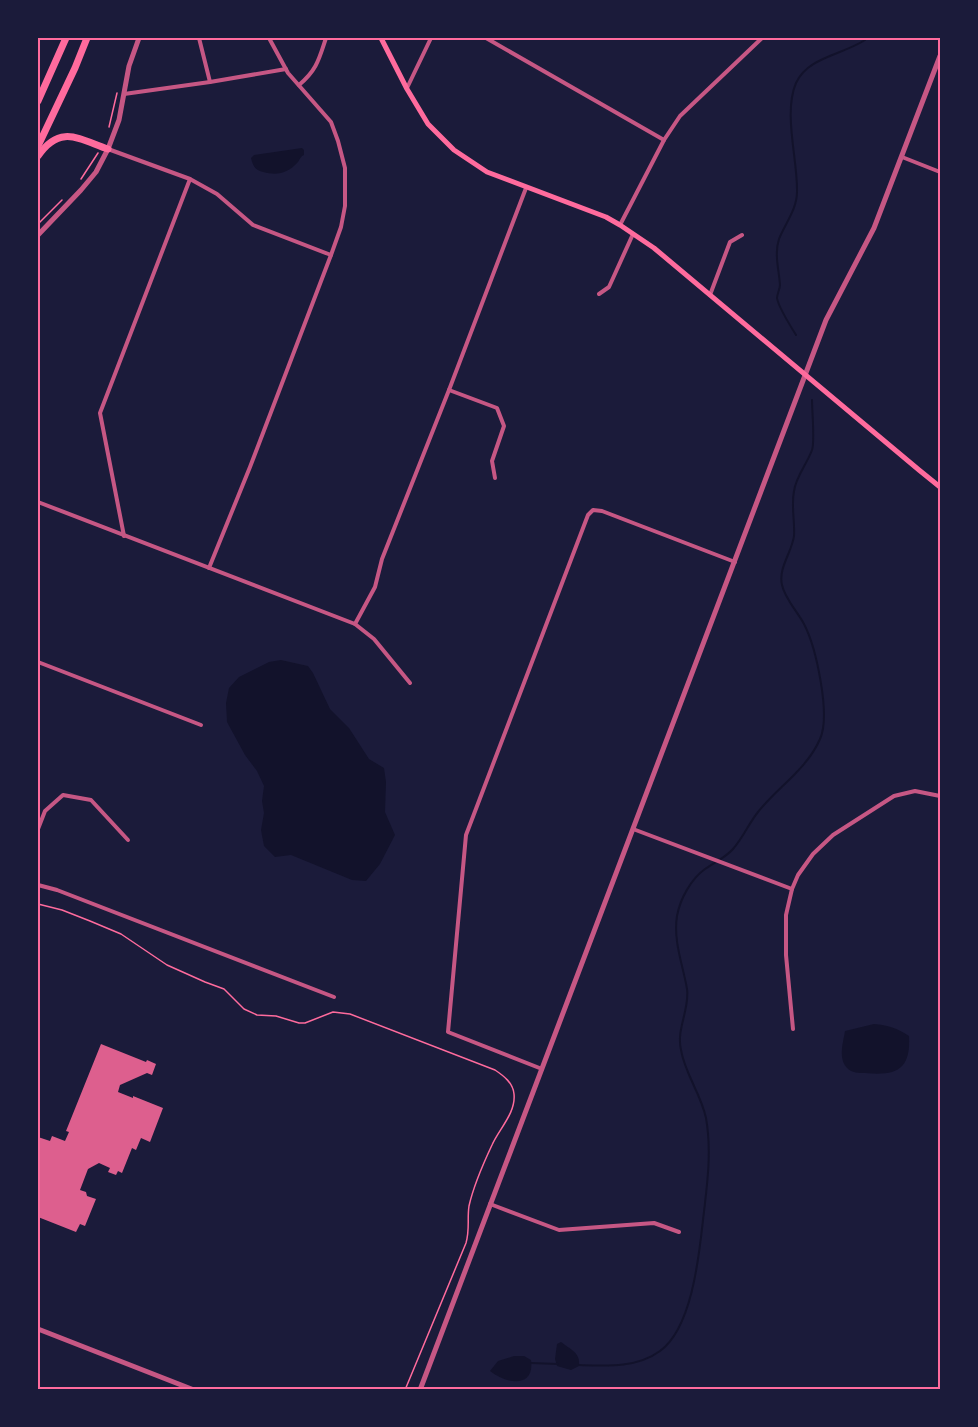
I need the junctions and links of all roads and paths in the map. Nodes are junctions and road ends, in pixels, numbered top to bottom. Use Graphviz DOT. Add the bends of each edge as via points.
graph roads {
  1 [pos="66,38"];
  2 [pos="87,38"];
  3 [pos="139,38"];
  4 [pos="199,38"];
  5 [pos="268,38"];
  6 [pos="326,38"];
  7 [pos="381,38"];
  8 [pos="432,38"];
  9 [pos="486,38"];
  10 [pos="762,38"];
  11 [pos="940,56"];
  12 [pos="286,69"];
  13 [pos="210,82"];
  14 [pos="300,85"];
  15 [pos="407,89"];
  16 [pos="124,94"];
  17 [pos="38,101"];
  18 [pos="664,140"];
  19 [pos="38,146"];
  20 [pos="108,149"];
  21 [pos="99,151"];
  22 [pos="38,156"];
  23 [pos="902,157"];
  24 [pos="940,172"];
  25 [pos="190,179"];
  26 [pos="81,180"];
  27 [pos="526,188"];
  28 [pos="67,196"];
  29 [pos="38,224"];
  30 [pos="620,225"];
  31 [pos="633,234"];
  32 [pos="38,235"];
  33 [pos="742,235"];
  34 [pos="331,255"];
  35 [pos="599,294"];
  36 [pos="710,295"];
  37 [pos="805,375"];
  38 [pos="449,390"];
  39 [pos="495,478"];
  40 [pos="940,486"];
  41 [pos="38,502"];
  42 [pos="124,536"];
  43 [pos="735,562"];
  44 [pos="209,568"];
  45 [pos="355,624"];
  46 [pos="38,662"];
  47 [pos="410,683"];
  48 [pos="201,725"];
  49 [pos="940,796"];
  50 [pos="633,828"];
  51 [pos="38,829"];
  52 [pos="128,840"];
  53 [pos="38,885"];
  54 [pos="792,889"];
  55 [pos="38,904"];
  56 [pos="334,997"];
  57 [pos="793,1029"];
  58 [pos="542,1069"];
  59 [pos="490,1204"];
  60 [pos="678,1232"];
  61 [pos="38,1329"];
  62 [pos="194,1389"];
  63 [pos="405,1389"];
  64 [pos="420,1389"];
  1 -- 17 [label="highway"];
  2 -- 19 [label="highway"];
  3 -- 16 [label="street"];
  4 -- 13 [label="street"];
  5 -- 12 [label="street"];
  6 -- 14 [label="street" via="315,69"];
  7 -- 15 [label="main road"];
  8 -- 15 [label="street"];
  9 -- 18 [label="street"];
  10 -- 18 [label="street" via="680,116"];
  11 -- 23 [label="street"];
  12 -- 13 [label="street"];
  12 -- 14 [label="street"];
  13 -- 16 [label="street"];
  14 -- 34 [label="street" via="331,122 345,168 345,206"];
  15 -- 27 [label="main road" via="428,124 454,150 487,172"];
  16 -- 20 [label="street"];
  18 -- 30 [label="street"];
  20 -- 22 [label="highway" via="65,137 53,140"];
  20 -- 25 [label="street"];
  20 -- 32 [label="street" via="96,172"];
  21 -- 26 [label="path"];
  23 -- 24 [label="street"];
  23 -- 37 [label="street" via="874,228 826,320"];
  25 -- 34 [label="street" via="217,194 253,225"];
  25 -- 42 [label="street" via="100,413"];
  27 -- 30 [label="main road"];
  27 -- 38 [label="street"];
  28 -- 29 [label="path"];
  30 -- 31 [label="main road"];
  31 -- 35 [label="street" via="609,287"];
  31 -- 36 [label="main road"];
  33 -- 36 [label="street" via="730,242"];
  34 -- 44 [label="street"];
  36 -- 37 [label="main road"];
  37 -- 40 [label="main road"];
  37 -- 43 [label="street"];
  38 -- 39 [label="street" via="496,408 504,426 492,461"];
  38 -- 45 [label="street" via="382,559 375,587"];
  41 -- 42 [label="street"];
  42 -- 44 [label="street"];
  43 -- 50 [label="street"];
  43 -- 58 [label="street" via="593,510 474,813 466,836 448,1032"];
  44 -- 45 [label="street"];
  45 -- 47 [label="street" via="374,639"];
  46 -- 48 [label="street"];
  49 -- 54 [label="street" via="915,791 894,796 833,835 813,854"];
  50 -- 54 [label="street"];
  50 -- 58 [label="street"];
  51 -- 52 [label="street" via="45,811 63,795 91,800"];
  53 -- 56 [label="street"];
  54 -- 57 [label="street" via="786,915 786,956"];
  55 -- 63 [label="path" via="121,934 167,965 224,989 244,1009 257,1015 305,1023 333,1012 350,1014 495,1070 507,1079 514,1092 513,1105 472,1194 466,1243"];
  58 -- 59 [label="street"];
  59 -- 60 [label="street" via="559,1230 654,1223"];
  59 -- 64 [label="street"];
  61 -- 62 [label="street"];
}
